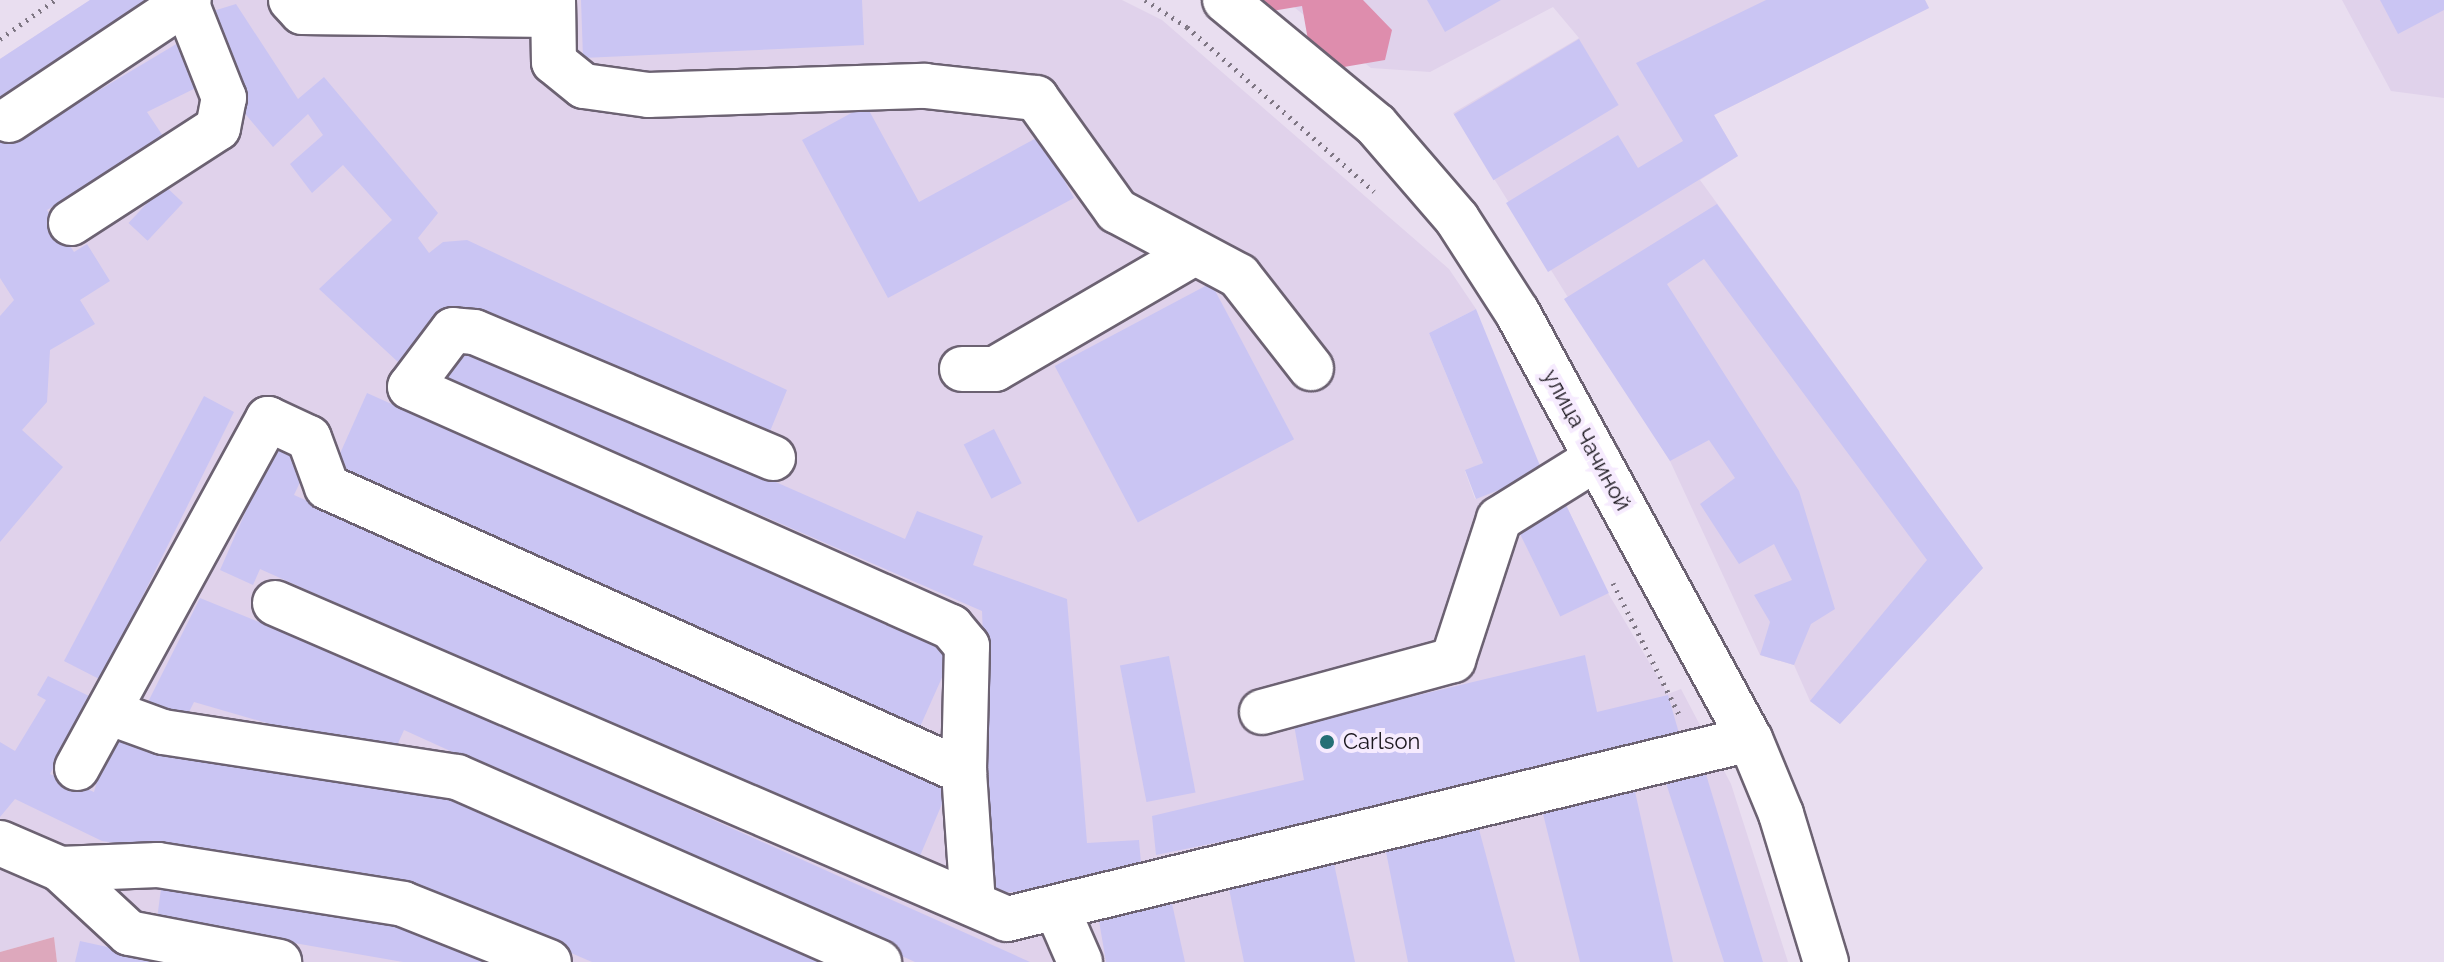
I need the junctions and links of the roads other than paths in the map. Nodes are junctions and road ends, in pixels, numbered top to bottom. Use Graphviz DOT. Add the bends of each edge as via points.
graph roads {
  1 [pos="291,0"];
  2 [pos="1225,0"];
  3 [pos="188,1"];
  4 [pos="552,8"];
  5 [pos="9,120"];
  6 [pos="71,223"];
  7 [pos="1194,253"];
  8 [pos="1311,368"];
  9 [pos="962,369"];
  10 [pos="773,458"];
  11 [pos="1597,458"];
  12 [pos="275,603"];
  13 [pos="1262,712"];
  14 [pos="111,713"];
  15 [pos="1750,739"];
  16 [pos="77,768"];
  17 [pos="964,772"];
  18 [pos="0,843"];
  19 [pos="60,869"];
  20 [pos="973,904"];
  21 [pos="1057,909"];
  22 [pos="279,962"];
  23 [pos="549,962"];
  24 [pos="879,962"];
  25 [pos="1080,962"];
  26 [pos="1826,962"];
  1 -- 4 [label="street" via="302,12"];
  2 -- 11 [label="street, улица Чачиной" via="1376,125 1457,219 1517,312"];
  3 -- 5 [label="street"];
  3 -- 6 [label="street" via="224,98 218,128"];
  4 -- 7 [label="street" via="554,62 584,86 648,95 925,86 1036,98 1117,211"];
  7 -- 8 [label="street" via="1239,276"];
  7 -- 9 [label="street" via="995,369"];
  10 -- 17 [label="street" via="474,332 453,330 410,387 951,627 967,646"];
  11 -- 13 [label="street" via="1499,519 1453,660"];
  11 -- 15 [label="street, улица Чачиной"];
  12 -- 20 [label="street"];
  14 -- 16 [label="street"];
  14 -- 17 [label="street" via="268,419 309,438 327,487"];
  14 -- 24 [label="street" via="163,732 457,777"];
  15 -- 21 [label="street" via="1193,870 1122,895"];
  15 -- 26 [label="street, улица Чачиной" via="1781,814"];
  17 -- 20 [label="street"];
  18 -- 19 [label="street"];
  19 -- 22 [label="street" via="129,933"];
  19 -- 23 [label="street" via="158,865 403,904"];
  20 -- 21 [label="street" via="1007,919"];
  21 -- 25 [label="street"];
}
